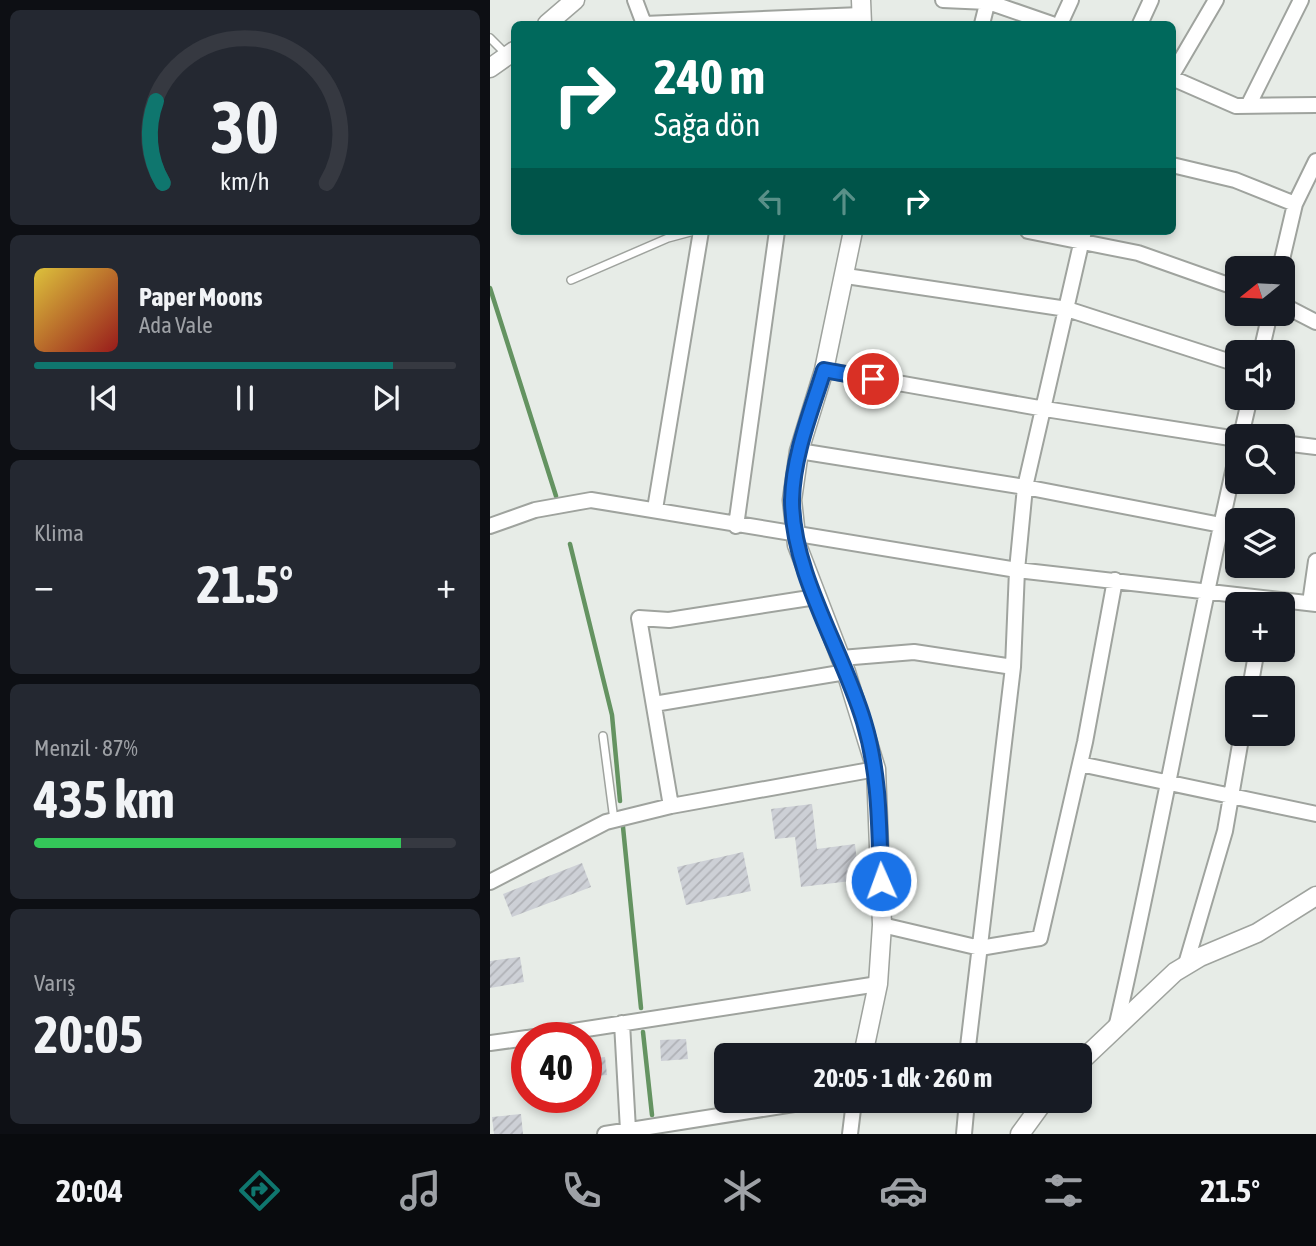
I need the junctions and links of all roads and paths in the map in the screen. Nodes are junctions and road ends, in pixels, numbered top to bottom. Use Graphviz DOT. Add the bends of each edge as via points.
graph roads {
  1 [pos="575,0"];
  2 [pos="635,0"];
  3 [pos="943,0"];
  4 [pos="1070,0"];
  5 [pos="1152,0"];
  6 [pos="1216,0"];
  7 [pos="1301,0"];
  8 [pos="988,1"];
  9 [pos="862,13"];
  10 [pos="550,21"];
  11 [pos="643,21"];
  12 [pos="703,21"];
  13 [pos="983,21"];
  14 [pos="1031,21"];
  15 [pos="1061,21"];
  16 [pos="1142,21"];
  17 [pos="490,38"];
  18 [pos="511,54"];
  19 [pos="490,68"];
  20 [pos="1176,70"];
  21 [pos="1176,79"];
  22 [pos="1249,104"];
  23 [pos="1316,105"];
  24 [pos="1316,161"];
  25 [pos="1176,166"];
  26 [pos="1295,204"];
  27 [pos="681,235"];
  28 [pos="700,235"];
  29 [pos="776,235"];
  30 [pos="852,235"];
  31 [pos="1083,236"];
  32 [pos="1283,256"];
  33 [pos="846,276"];
  34 [pos="571,280"];
  35 [pos="1225,284"];
  36 [pos="1067,309"];
  37 [pos="1295,311"];
  38 [pos="1316,322"];
  39 [pos="1225,360"];
  40 [pos="824,370"];
  41 [pos="1045,409"];
  42 [pos="1225,435"];
  43 [pos="1295,444"];
  44 [pos="1316,447"];
  45 [pos="799,451"];
  46 [pos="1025,487"];
  47 [pos="1228,494"];
  48 [pos="655,509"];
  49 [pos="1221,525"];
  50 [pos="490,526"];
  51 [pos="736,526"];
  52 [pos="796,536"];
  53 [pos="1316,561"];
  54 [pos="1017,570"];
  55 [pos="1115,580"];
  56 [pos="1206,591"];
  57 [pos="1225,594"];
  58 [pos="816,597"];
  59 [pos="1295,603"];
  60 [pos="1313,604"];
  61 [pos="844,665"];
  62 [pos="1013,667"];
  63 [pos="654,704"];
  64 [pos="603,736"];
  65 [pos="1240,746"];
  66 [pos="1080,764"];
  67 [pos="876,769"];
  68 [pos="1166,782"];
  69 [pos="1231,796"];
  70 [pos="671,806"];
  71 [pos="1316,814"];
  72 [pos="614,820"];
  73 [pos="490,882"];
  74 [pos="1316,896"];
  75 [pos="882,925"];
  76 [pos="979,948"];
  77 [pos="1186,964"];
  78 [pos="878,984"];
  79 [pos="621,1023"];
  80 [pos="602,1026"];
  81 [pos="1116,1028"];
  82 [pos="511,1040"];
  83 [pos="490,1043"];
  84 [pos="866,1043"];
  85 [pos="966,1043"];
  86 [pos="1092,1051"];
  87 [pos="736,1113"];
  88 [pos="853,1113"];
  89 [pos="966,1113"];
  90 [pos="1035,1113"];
  91 [pos="628,1130"];
  92 [pos="606,1134"];
  93 [pos="850,1134"];
  94 [pos="964,1134"];
  95 [pos="1020,1134"];
  1 -- 10 [label="street"];
  2 -- 11 [label="street"];
  3 -- 8 [label="street"];
  4 -- 15 [label="street"];
  5 -- 16 [label="street"];
  6 -- 20 [label="street"];
  7 -- 22 [label="street"];
  8 -- 13 [label="street"];
  8 -- 14 [label="street"];
  9 -- 12 [label="street"];
  17 -- 18 [label="lane"];
  18 -- 19 [label="street"];
  21 -- 22 [label="street" via="1236,106"];
  22 -- 23 [label="street"];
  24 -- 26 [label="street"];
  25 -- 26 [label="street" via="1235,180"];
  26 -- 32 [label="street"];
  27 -- 34 [label="lane"];
  28 -- 48 [label="street"];
  29 -- 51 [label="street"];
  30 -- 33 [label="street"];
  31 -- 35 [label="street"];
  31 -- 36 [label="street"];
  33 -- 36 [label="street"];
  33 -- 40 [label="street"];
  36 -- 39 [label="street"];
  36 -- 41 [label="street"];
  37 -- 38 [label="street"];
  40 -- 41 [label="street"];
  40 -- 45 [label="street"];
  41 -- 42 [label="street"];
  41 -- 46 [label="street"];
  43 -- 44 [label="street"];
  45 -- 46 [label="street"];
  45 -- 52 [label="street" via="792,500"];
  46 -- 49 [label="street"];
  46 -- 54 [label="street"];
  47 -- 49 [label="street"];
  48 -- 50 [label="street" via="591,500 535,510"];
  48 -- 51 [label="street"];
  49 -- 56 [label="street"];
  51 -- 52 [label="street"];
  52 -- 54 [label="street"];
  52 -- 58 [label="street"];
  53 -- 60 [label="street"];
  54 -- 55 [label="street"];
  54 -- 62 [label="street"];
  55 -- 56 [label="street"];
  55 -- 66 [label="street"];
  56 -- 57 [label="street"];
  56 -- 68 [label="street"];
  58 -- 61 [label="street"];
  58 -- 63 [label="street" via="668,620 639,618"];
  59 -- 60 [label="street"];
  61 -- 62 [label="street" via="914,652"];
  61 -- 63 [label="street"];
  61 -- 67 [label="street"];
  62 -- 76 [label="street"];
  63 -- 70 [label="street"];
  64 -- 72 [label="lane"];
  65 -- 69 [label="street"];
  66 -- 68 [label="street"];
  66 -- 76 [label="street" via="1040,938"];
  67 -- 70 [label="street"];
  67 -- 75 [label="street"];
  68 -- 69 [label="street"];
  68 -- 81 [label="street"];
  69 -- 71 [label="street"];
  69 -- 77 [label="street" via="1226,831"];
  70 -- 72 [label="street"];
  72 -- 73 [label="street"];
  74 -- 77 [label="street" via="1257,933"];
  75 -- 76 [label="street"];
  75 -- 78 [label="street"];
  76 -- 85 [label="street"];
  77 -- 81 [label="street"];
  78 -- 79 [label="street"];
  78 -- 84 [label="street"];
  79 -- 80 [label="street"];
  79 -- 91 [label="street"];
  81 -- 86 [label="street"];
  82 -- 83 [label="street"];
  87 -- 91 [label="street"];
  88 -- 93 [label="street"];
  89 -- 94 [label="street"];
  90 -- 95 [label="street"];
  91 -- 92 [label="street"];
}
